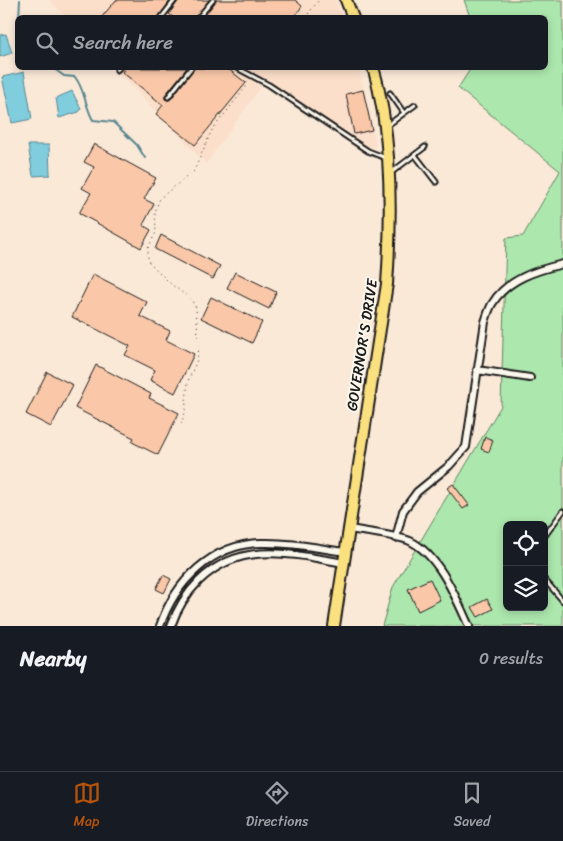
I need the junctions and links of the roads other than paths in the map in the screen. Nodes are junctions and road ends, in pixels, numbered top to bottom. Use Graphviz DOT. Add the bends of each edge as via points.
graph roads {
  1 [pos="175,0"];
  2 [pos="213,0"];
  3 [pos="346,0"];
  4 [pos="165,15"];
  5 [pos="200,15"];
  6 [pos="353,15"];
  7 [pos="189,70"];
  8 [pos="242,70"];
  9 [pos="374,70"];
  10 [pos="390,93"];
  11 [pos="168,97"];
  12 [pos="415,106"];
  13 [pos="404,113"];
  14 [pos="385,127"];
  15 [pos="425,147"];
  16 [pos="415,155"];
  17 [pos="388,160"];
  18 [pos="389,173"];
  19 [pos="436,182"];
  20 [pos="563,264"];
  21 [pos="478,370"];
  22 [pos="530,378"];
  23 [pos="563,511"];
  24 [pos="349,529"];
  25 [pos="548,532"];
  26 [pos="396,538"];
  27 [pos="345,552"];
  28 [pos="344,563"];
  29 [pos="548,584"];
  30 [pos="563,601"];
  31 [pos="160,626"];
  32 [pos="171,626"];
  33 [pos="334,626"];
  34 [pos="469,626"];
  1 -- 4 [label="lane"];
  2 -- 5 [label="lane"];
  3 -- 6 [label="main road"];
  7 -- 11 [label="lane"];
  8 -- 17 [label="lane" via="368,151"];
  9 -- 14 [label="main road, GOVERNOR'S DRIVE"];
  10 -- 13 [label="lane"];
  12 -- 13 [label="lane"];
  13 -- 14 [label="lane"];
  14 -- 17 [label="main road, GOVERNOR'S DRIVE"];
  15 -- 16 [label="lane"];
  16 -- 18 [label="lane"];
  16 -- 19 [label="lane"];
  17 -- 18 [label="main road, GOVERNOR'S DRIVE"];
  18 -- 24 [label="main road, GOVERNOR'S DRIVE" via="391,228 386,284"];
  20 -- 21 [label="street" via="512,282 492,303 485,322"];
  21 -- 22 [label="street"];
  21 -- 26 [label="street" via="466,447 417,492 403,511"];
  23 -- 25 [label="lane"];
  24 -- 26 [label="street"];
  24 -- 27 [label="main road, GOVERNOR'S DRIVE"];
  26 -- 34 [label="street" via="422,547 435,561"];
  27 -- 28 [label="main road, GOVERNOR'S DRIVE"];
  27 -- 31 [label="street" via="270,542 224,551 186,579"];
  28 -- 32 [label="street" via="281,553 237,558 216,568 198,583 180,605"];
  28 -- 33 [label="main road, GOVERNOR'S DRIVE"];
  29 -- 30 [label="lane"];
}
